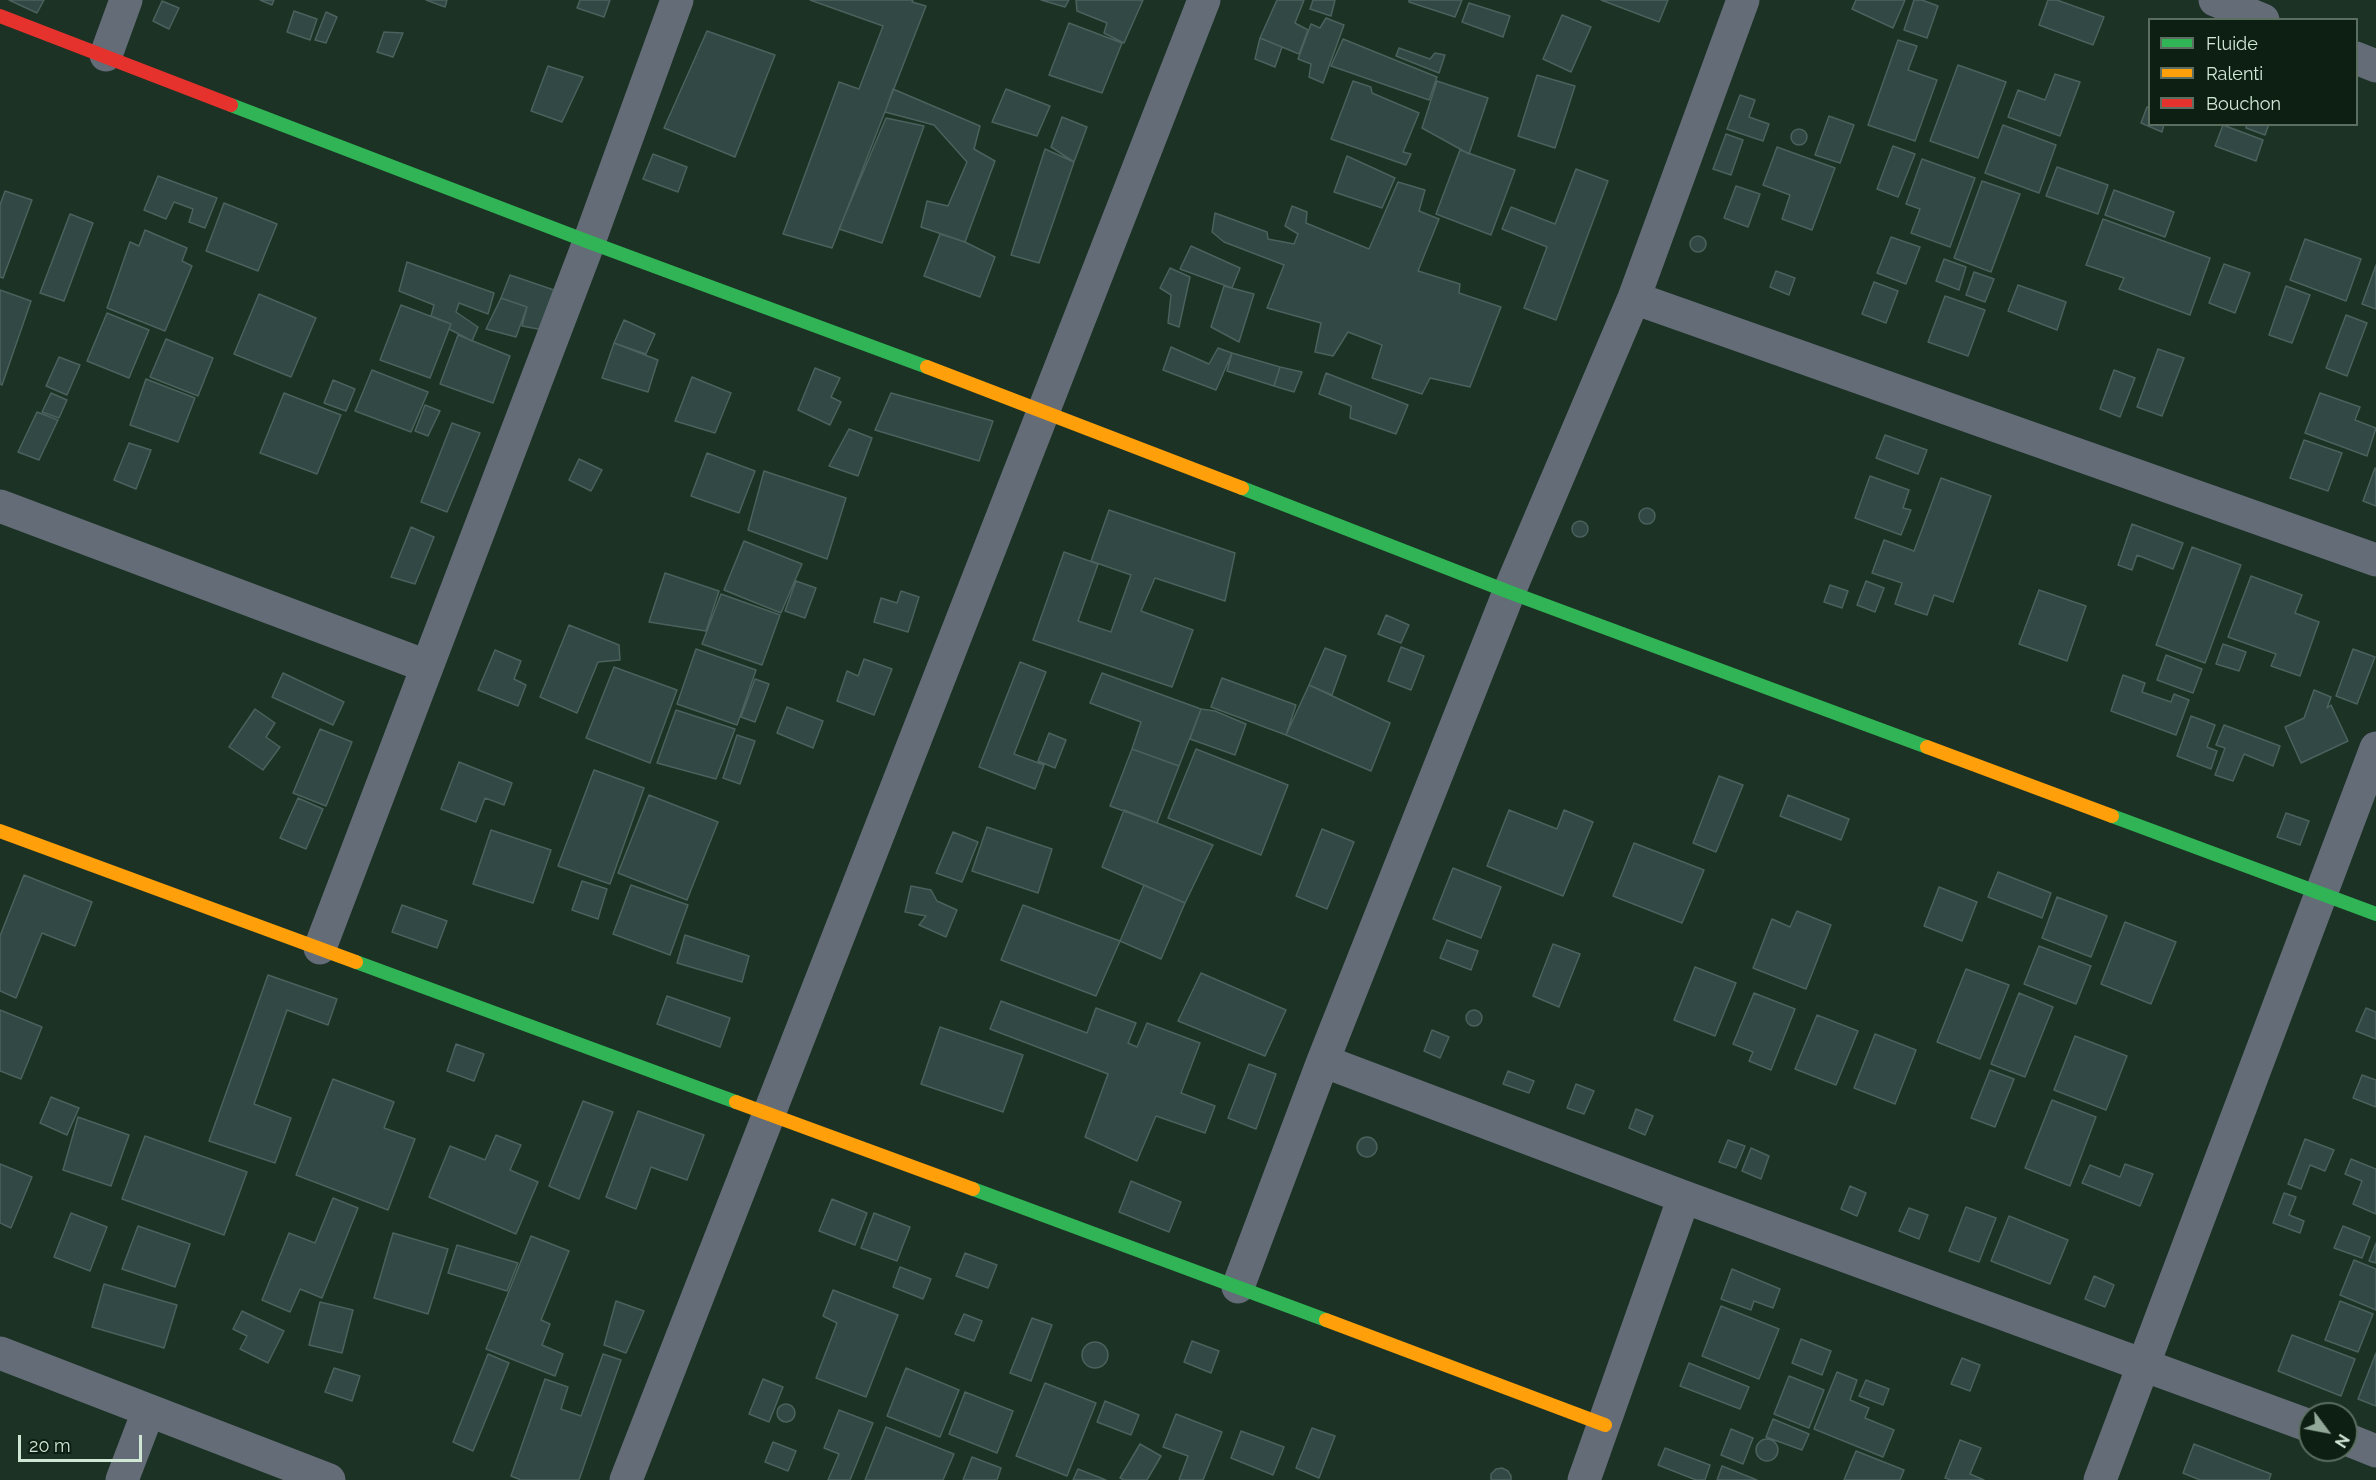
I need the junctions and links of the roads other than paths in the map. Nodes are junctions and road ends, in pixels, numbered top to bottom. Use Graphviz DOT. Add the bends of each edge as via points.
graph roads {
  1 [pos="126,0"];
  2 [pos="677,0"];
  3 [pos="1204,0"];
  4 [pos="1743,0"];
  5 [pos="2215,0"];
  6 [pos="0,15"];
  7 [pos="2257,18"];
  8 [pos="106,55"];
  9 [pos="2358,59"];
  10 [pos="2376,66"];
  11 [pos="589,242"];
  12 [pos="1634,298"];
  13 [pos="1042,410"];
  14 [pos="0,506"];
  15 [pos="2376,560"];
  16 [pos="1509,592"];
  17 [pos="426,666"];
  18 [pos="2376,748"];
  19 [pos="0,831"];
  20 [pos="2321,893"];
  21 [pos="2376,914"];
  22 [pos="320,948"];
  23 [pos="1323,1061"];
  24 [pos="768,1115"];
  25 [pos="1684,1197"];
  26 [pos="1238,1287"];
  27 [pos="0,1353"];
  28 [pos="2143,1365"];
  29 [pos="148,1412"];
  30 [pos="2298,1422"];
  31 [pos="1605,1425"];
  32 [pos="2358,1444"];
  33 [pos="2376,1451"];
  34 [pos="122,1480"];
  35 [pos="328,1480"];
  36 [pos="626,1480"];
  37 [pos="1584,1480"];
  38 [pos="2100,1480"];
  1 -- 8 [label="street"];
  2 -- 11 [label="street"];
  3 -- 13 [label="street"];
  4 -- 12 [label="street"];
  5 -- 7 [label="street"];
  6 -- 8 [label="street"];
  8 -- 11 [label="street"];
  9 -- 10 [label="street"];
  11 -- 13 [label="street"];
  11 -- 17 [label="street"];
  12 -- 15 [label="street"];
  12 -- 16 [label="street"];
  13 -- 16 [label="street"];
  13 -- 24 [label="street"];
  14 -- 17 [label="street"];
  16 -- 20 [label="street"];
  16 -- 23 [label="street"];
  17 -- 22 [label="street"];
  18 -- 20 [label="street"];
  19 -- 22 [label="street"];
  20 -- 21 [label="street"];
  20 -- 28 [label="street"];
  22 -- 24 [label="street"];
  23 -- 25 [label="street"];
  23 -- 26 [label="street"];
  24 -- 26 [label="street"];
  24 -- 36 [label="street"];
  25 -- 28 [label="street"];
  25 -- 31 [label="street"];
  26 -- 31 [label="street"];
  27 -- 29 [label="street"];
  28 -- 30 [label="street"];
  28 -- 38 [label="street"];
  29 -- 34 [label="street"];
  29 -- 35 [label="street"];
  31 -- 37 [label="street"];
  32 -- 33 [label="street"];
}
